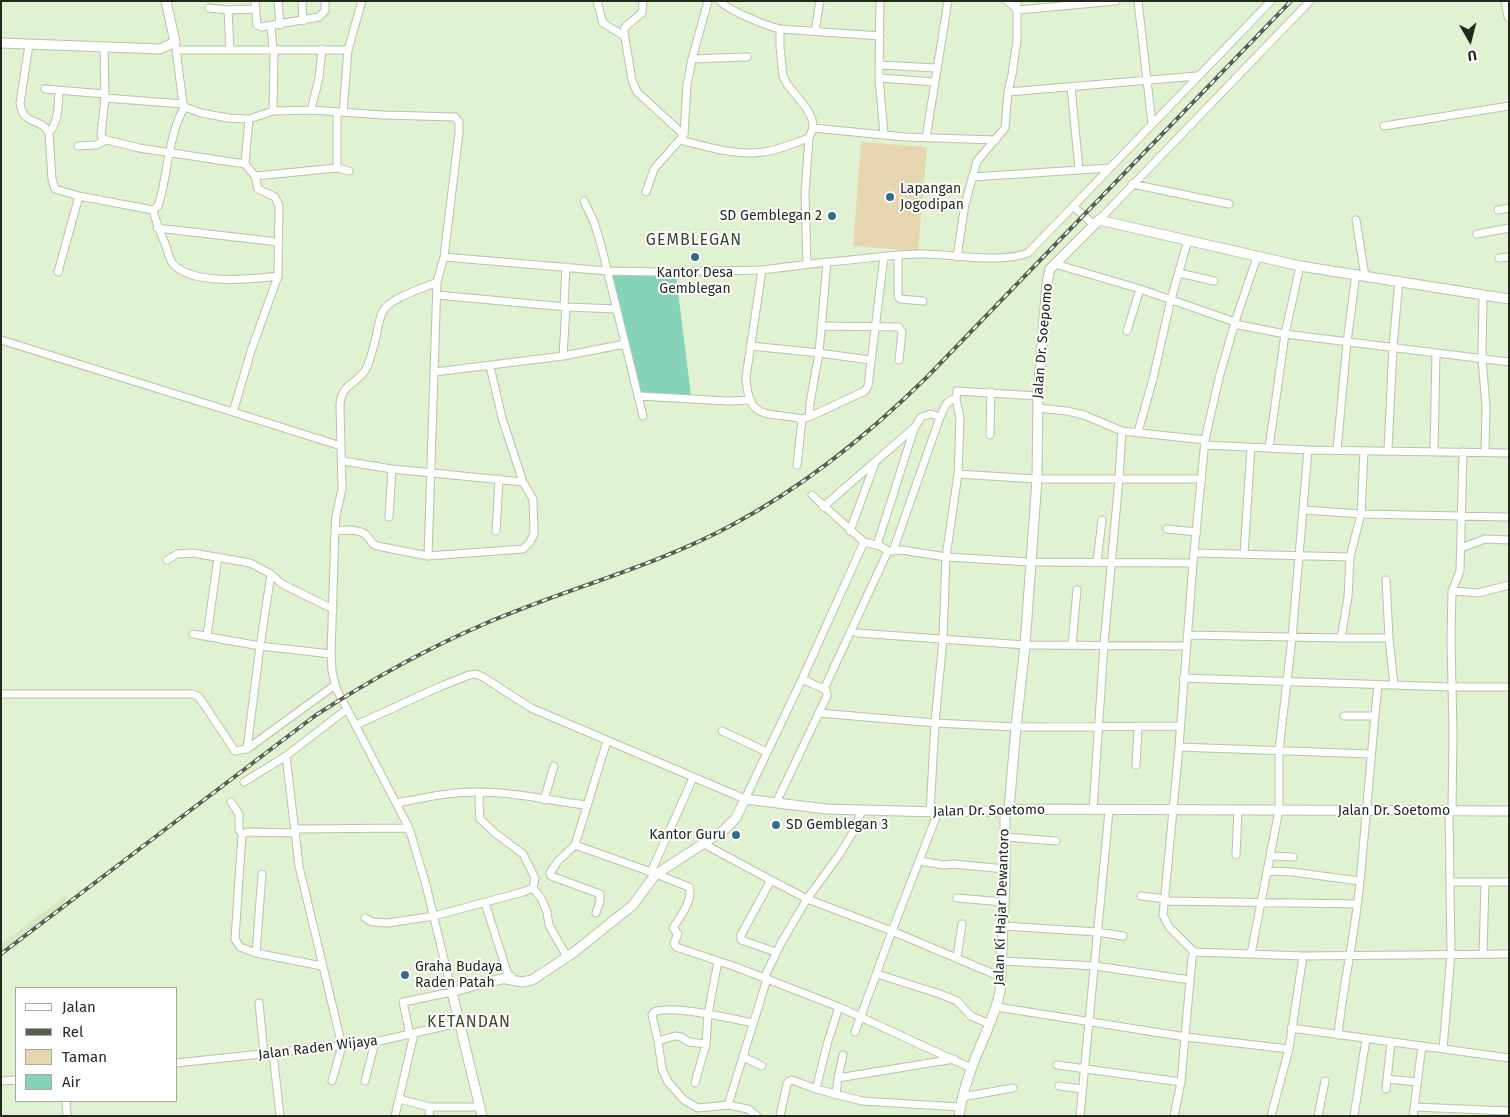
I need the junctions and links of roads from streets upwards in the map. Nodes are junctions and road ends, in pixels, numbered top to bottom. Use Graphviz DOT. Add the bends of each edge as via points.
graph roads {
  1 [pos="166,1"];
  2 [pos="278,1"];
  3 [pos="302,1"];
  4 [pos="325,1"];
  5 [pos="362,1"];
  6 [pos="596,1"];
  7 [pos="643,1"];
  8 [pos="708,1"];
  9 [pos="720,1"];
  10 [pos="820,1"];
  11 [pos="880,1"];
  12 [pos="948,1"];
  13 [pos="1007,1"];
  14 [pos="1017,1"];
  15 [pos="1116,1"];
  16 [pos="1138,1"];
  17 [pos="1310,1"];
  18 [pos="1506,1"];
  19 [pos="1268,3"];
  20 [pos="256,5"];
  21 [pos="209,8"];
  22 [pos="228,10"];
  23 [pos="1018,10"];
  24 [pos="1509,17"];
  25 [pos="303,20"];
  26 [pos="280,25"];
  27 [pos="271,26"];
  28 [pos="780,29"];
  29 [pos="815,31"];
  30 [pos="624,36"];
  31 [pos="880,36"];
  32 [pos="1,43"];
  33 [pos="29,45"];
  34 [pos="104,48"];
  35 [pos="176,49"];
  36 [pos="322,49"];
  37 [pos="230,50"];
  38 [pos="274,50"];
  39 [pos="348,50"];
  40 [pos="747,57"];
  41 [pos="692,59"];
  42 [pos="879,65"];
  43 [pos="936,68"];
  44 [pos="1198,76"];
  45 [pos="879,78"];
  46 [pos="1147,81"];
  47 [pos="934,82"];
  48 [pos="1071,88"];
  49 [pos="45,89"];
  50 [pos="59,91"];
  51 [pos="1008,92"];
  52 [pos="105,96"];
  53 [pos="184,106"];
  54 [pos="1509,106"];
  55 [pos="311,110"];
  56 [pos="273,111"];
  57 [pos="340,112"];
  58 [pos="249,119"];
  59 [pos="1152,124"];
  60 [pos="1384,126"];
  61 [pos="813,128"];
  62 [pos="49,132"];
  63 [pos="884,135"];
  64 [pos="682,138"];
  65 [pos="809,138"];
  66 [pos="926,138"];
  67 [pos="106,140"];
  68 [pos="996,140"];
  69 [pos="78,146"];
  70 [pos="170,152"];
  71 [pos="245,164"];
  72 [pos="337,168"];
  73 [pos="1110,168"];
  74 [pos="1079,169"];
  75 [pos="349,171"];
  76 [pos="254,176"];
  77 [pos="972,176"];
  78 [pos="1132,184"];
  79 [pos="646,192"];
  80 [pos="79,196"];
  81 [pos="584,202"];
  82 [pos="1228,204"];
  83 [pos="1073,206"];
  84 [pos="1509,208"];
  85 [pos="153,210"];
  86 [pos="1498,210"];
  87 [pos="1356,220"];
  88 [pos="1096,222"];
  89 [pos="157,228"];
  90 [pos="1509,228"];
  91 [pos="1477,234"];
  92 [pos="1188,240"];
  93 [pos="278,242"];
  94 [pos="898,255"];
  95 [pos="444,257"];
  96 [pos="884,257"];
  97 [pos="957,257"];
  98 [pos="1257,257"];
  99 [pos="1509,257"];
  100 [pos="1500,258"];
  101 [pos="827,262"];
  102 [pos="807,264"];
  103 [pos="1055,264"];
  104 [pos="1300,266"];
  105 [pos="566,267"];
  106 [pos="762,270"];
  107 [pos="607,271"];
  108 [pos="58,272"];
  109 [pos="1179,273"];
  110 [pos="1360,275"];
  111 [pos="278,276"];
  112 [pos="1399,280"];
  113 [pos="1214,281"];
  114 [pos="437,282"];
  115 [pos="1140,289"];
  116 [pos="437,295"];
  117 [pos="1483,295"];
  118 [pos="1509,298"];
  119 [pos="1170,299"];
  120 [pos="923,301"];
  121 [pos="565,307"];
  122 [pos="617,309"];
  123 [pos="1235,323"];
  124 [pos="822,326"];
  125 [pos="874,327"];
  126 [pos="1126,331"];
  127 [pos="1285,334"];
  128 [pos="1,340"];
  129 [pos="1347,342"];
  130 [pos="625,344"];
  131 [pos="751,346"];
  132 [pos="1393,347"];
  133 [pos="819,352"];
  134 [pos="1436,353"];
  135 [pos="563,356"];
  136 [pos="1482,359"];
  137 [pos="870,360"];
  138 [pos="898,360"];
  139 [pos="1509,362"];
  140 [pos="490,366"];
  141 [pos="435,372"];
  142 [pos="991,392"];
  143 [pos="638,396"];
  144 [pos="1038,396"];
  145 [pos="956,399"];
  146 [pos="751,400"];
  147 [pos="1038,408"];
  148 [pos="233,412"];
  149 [pos="643,416"];
  150 [pos="940,417"];
  151 [pos="805,418"];
  152 [pos="915,427"];
  153 [pos="1122,431"];
  154 [pos="1138,432"];
  155 [pos="990,435"];
  156 [pos="1205,442"];
  157 [pos="341,446"];
  158 [pos="1251,447"];
  159 [pos="1269,448"];
  160 [pos="1308,450"];
  161 [pos="1337,450"];
  162 [pos="1388,450"];
  163 [pos="1364,451"];
  164 [pos="1434,451"];
  165 [pos="1463,452"];
  166 [pos="1486,452"];
  167 [pos="1509,453"];
  168 [pos="876,460"];
  169 [pos="343,461"];
  170 [pos="797,465"];
  171 [pos="392,469"];
  172 [pos="431,472"];
  173 [pos="958,474"];
  174 [pos="499,479"];
  175 [pos="1037,479"];
  176 [pos="1119,480"];
  177 [pos="1202,480"];
  178 [pos="523,482"];
  179 [pos="812,496"];
  180 [pos="823,507"];
  181 [pos="1304,510"];
  182 [pos="1362,514"];
  183 [pos="1462,516"];
  184 [pos="389,517"];
  185 [pos="1509,517"];
  186 [pos="1102,520"];
  187 [pos="1167,530"];
  188 [pos="335,531"];
  189 [pos="850,531"];
  190 [pos="496,532"];
  191 [pos="1196,532"];
  192 [pos="1509,540"];
  193 [pos="864,542"];
  194 [pos="877,545"];
  195 [pos="1461,548"];
  196 [pos="891,551"];
  197 [pos="1194,553"];
  198 [pos="1244,554"];
  199 [pos="1300,554"];
  200 [pos="428,556"];
  201 [pos="218,557"];
  202 [pos="946,557"];
  203 [pos="1350,557"];
  204 [pos="167,560"];
  205 [pos="1030,562"];
  206 [pos="1097,562"];
  207 [pos="1112,563"];
  208 [pos="1193,563"];
  209 [pos="271,574"];
  210 [pos="1386,580"];
  211 [pos="1509,585"];
  212 [pos="1077,590"];
  213 [pos="1452,591"];
  214 [pos="333,609"];
  215 [pos="857,633"];
  216 [pos="193,634"];
  217 [pos="1187,635"];
  218 [pos="207,636"];
  219 [pos="1292,638"];
  220 [pos="1341,638"];
  221 [pos="1389,638"];
  222 [pos="943,639"];
  223 [pos="1104,644"];
  224 [pos="1025,645"];
  225 [pos="1072,645"];
  226 [pos="260,646"];
  227 [pos="1186,646"];
  228 [pos="331,654"];
  229 [pos="1183,678"];
  230 [pos="802,679"];
  231 [pos="1287,681"];
  232 [pos="335,685"];
  233 [pos="1378,685"];
  234 [pos="1394,685"];
  235 [pos="1452,687"];
  236 [pos="1509,687"];
  237 [pos="824,689"];
  238 [pos="1,694"];
  239 [pos="347,709"];
  240 [pos="819,713"];
  241 [pos="1344,716"];
  242 [pos="1375,716"];
  243 [pos="935,723"];
  244 [pos="356,725"];
  245 [pos="1180,726"];
  246 [pos="1016,727"];
  247 [pos="1099,727"];
  248 [pos="1138,727"];
  249 [pos="722,730"];
  250 [pos="607,741"];
  251 [pos="1179,747"];
  252 [pos="247,749"];
  253 [pos="1279,750"];
  254 [pos="767,752"];
  255 [pos="1371,754"];
  256 [pos="286,756"];
  257 [pos="1136,765"];
  258 [pos="554,766"];
  259 [pos="693,778"];
  260 [pos="244,782"];
  261 [pos="480,792"];
  262 [pos="745,799"];
  263 [pos="544,800"];
  264 [pos="231,802"];
  265 [pos="397,803"];
  266 [pos="776,803"];
  267 [pos="586,805"];
  268 [pos="862,810"];
  269 [pos="1007,810"];
  270 [pos="1093,810"];
  271 [pos="1174,810"];
  272 [pos="1238,810"];
  273 [pos="1279,810"];
  274 [pos="1109,811"];
  275 [pos="1366,811"];
  276 [pos="1450,811"];
  277 [pos="1509,811"];
  278 [pos="934,812"];
  279 [pos="409,828"];
  280 [pos="295,831"];
  281 [pos="242,834"];
  282 [pos="1005,838"];
  283 [pos="1056,841"];
  284 [pos="704,844"];
  285 [pos="574,845"];
  286 [pos="1236,855"];
  287 [pos="1271,856"];
  288 [pos="1293,857"];
  289 [pos="919,861"];
  290 [pos="1005,869"];
  291 [pos="1268,871"];
  292 [pos="653,873"];
  293 [pos="262,874"];
  294 [pos="767,878"];
  295 [pos="1360,881"];
  296 [pos="1450,882"];
  297 [pos="1485,882"];
  298 [pos="1509,882"];
  299 [pos="533,888"];
  300 [pos="1141,896"];
  301 [pos="957,898"];
  302 [pos="807,899"];
  303 [pos="1166,900"];
  304 [pos="1004,902"];
  305 [pos="1261,902"];
  306 [pos="484,903"];
  307 [pos="1358,904"];
  308 [pos="596,913"];
  309 [pos="434,916"];
  310 [pos="365,918"];
  311 [pos="962,924"];
  312 [pos="1004,926"];
  313 [pos="892,931"];
  314 [pos="1097,932"];
  315 [pos="1123,936"];
  316 [pos="776,952"];
  317 [pos="1194,952"];
  318 [pos="256,953"];
  319 [pos="1251,954"];
  320 [pos="1451,954"];
  321 [pos="1483,954"];
  322 [pos="1509,954"];
  323 [pos="1351,955"];
  324 [pos="1303,956"];
  325 [pos="567,957"];
  326 [pos="957,958"];
  327 [pos="718,961"];
  328 [pos="1002,961"];
  329 [pos="322,966"];
  330 [pos="1095,966"];
  331 [pos="877,974"];
  332 [pos="1001,976"];
  333 [pos="508,978"];
  334 [pos="765,978"];
  335 [pos="1190,980"];
  336 [pos="452,992"];
  337 [pos="259,1004"];
  338 [pos="996,1007"];
  339 [pos="839,1008"];
  340 [pos="708,1014"];
  341 [pos="861,1018"];
  342 [pos="1089,1022"];
  343 [pos="458,1023"];
  344 [pos="753,1023"];
  345 [pos="990,1024"];
  346 [pos="1291,1028"];
  347 [pos="855,1032"];
  348 [pos="412,1034"];
  349 [pos="1338,1035"];
  350 [pos="1186,1037"];
  351 [pos="1366,1039"];
  352 [pos="658,1041"];
  353 [pos="375,1042"];
  354 [pos="1391,1042"];
  355 [pos="706,1044"];
  356 [pos="342,1046"];
  357 [pos="1422,1046"];
  358 [pos="1289,1049"];
  359 [pos="1443,1050"];
  360 [pos="273,1053"];
  361 [pos="264,1054"];
  362 [pos="843,1055"];
  363 [pos="743,1057"];
  364 [pos="954,1058"];
  365 [pos="1509,1058"];
  366 [pos="178,1064"];
  367 [pos="1057,1065"];
  368 [pos="762,1066"];
  369 [pos="971,1068"];
  370 [pos="1084,1069"];
  371 [pos="838,1078"];
  372 [pos="1387,1079"];
  373 [pos="15,1080"];
  374 [pos="1,1081"];
  375 [pos="332,1081"];
  376 [pos="365,1081"];
  377 [pos="1325,1081"];
  378 [pos="1181,1082"];
  379 [pos="1417,1082"];
  380 [pos="695,1083"];
  381 [pos="1059,1086"];
  382 [pos="1013,1088"];
  383 [pos="816,1089"];
  384 [pos="1082,1089"];
  385 [pos="1386,1089"];
  386 [pos="836,1095"];
  387 [pos="962,1097"];
  388 [pos="399,1099"];
  389 [pos="66,1102"];
  390 [pos="728,1105"];
  391 [pos="1414,1107"];
  392 [pos="430,1108"];
  393 [pos="959,1111"];
  394 [pos="482,1112"];
  395 [pos="1505,1112"];
  396 [pos="68,1116"];
  397 [pos="280,1116"];
  398 [pos="395,1116"];
  399 [pos="429,1116"];
  400 [pos="757,1116"];
  401 [pos="780,1116"];
  402 [pos="1080,1116"];
  403 [pos="1174,1116"];
  404 [pos="1271,1116"];
  405 [pos="1318,1116"];
  406 [pos="1354,1116"];
  407 [pos="1413,1116"];
  1 -- 35 [label="street"];
  2 -- 26 [label="street"];
  3 -- 25 [label="street"];
  4 -- 25 [label="street" via="323,14"];
  5 -- 39 [label="street"];
  6 -- 30 [label="street" via="603,23"];
  7 -- 30 [label="street" via="642,12 625,28"];
  8 -- 41 [label="street"];
  9 -- 28 [label="street" via="733,11"];
  10 -- 29 [label="street"];
  11 -- 31 [label="street"];
  12 -- 43 [label="street"];
  13 -- 23 [label="street"];
  14 -- 23 [label="street"];
  15 -- 23 [label="street"];
  16 -- 46 [label="street"];
  17 -- 78 [label="street"];
  18 -- 24 [label="street"];
  19 -- 44 [label="street"];
  20 -- 22 [label="street"];
  20 -- 27 [label="street" via="257,25"];
  21 -- 22 [label="street"];
  22 -- 37 [label="street"];
  23 -- 51 [label="street" via="1017,40"];
  25 -- 26 [label="street"];
  26 -- 27 [label="street"];
  27 -- 38 [label="street"];
  28 -- 29 [label="street"];
  28 -- 61 [label="street" via="783,76 807,109"];
  29 -- 31 [label="street"];
  30 -- 64 [label="street" via="637,92"];
  31 -- 42 [label="street"];
  32 -- 33 [label="street"];
  33 -- 34 [label="street"];
  33 -- 62 [label="street" via="21,110 24,116"];
  34 -- 35 [label="street"];
  34 -- 52 [label="street"];
  35 -- 37 [label="street"];
  35 -- 53 [label="street"];
  36 -- 38 [label="street"];
  36 -- 39 [label="street"];
  36 -- 55 [label="street"];
  37 -- 38 [label="street"];
  38 -- 56 [label="street"];
  39 -- 57 [label="street"];
  40 -- 41 [label="street"];
  41 -- 64 [label="street"];
  42 -- 43 [label="street"];
  42 -- 45 [label="street"];
  43 -- 47 [label="street"];
  44 -- 46 [label="street"];
  44 -- 59 [label="street"];
  45 -- 47 [label="street"];
  45 -- 63 [label="street"];
  46 -- 48 [label="street"];
  46 -- 59 [label="street"];
  47 -- 66 [label="street"];
  48 -- 51 [label="street"];
  48 -- 74 [label="street"];
  49 -- 50 [label="street"];
  50 -- 52 [label="street"];
  50 -- 62 [label="street" via="57,118"];
  51 -- 68 [label="street" via="1005,128"];
  52 -- 53 [label="street"];
  52 -- 67 [label="street" via="101,135"];
  53 -- 58 [label="street" via="219,116"];
  53 -- 70 [label="street"];
  54 -- 60 [label="street"];
  55 -- 56 [label="street"];
  55 -- 57 [label="street"];
  56 -- 58 [label="street"];
  57 -- 72 [label="street"];
  57 -- 95 [label="street" via="444,115 457,119 458,142"];
  58 -- 71 [label="street"];
  59 -- 73 [label="street"];
  61 -- 63 [label="street"];
  61 -- 65 [label="street"];
  62 -- 80 [label="street" via="54,189"];
  63 -- 66 [label="street"];
  64 -- 65 [label="street" via="719,150 749,153 766,152"];
  64 -- 79 [label="street" via="654,169"];
  65 -- 102 [label="street" via="805,193"];
  66 -- 68 [label="street"];
  67 -- 69 [label="street" via="96,145"];
  67 -- 70 [label="street"];
  68 -- 77 [label="street" via="981,154"];
  70 -- 71 [label="street"];
  70 -- 85 [label="street" via="162,196"];
  71 -- 76 [label="street"];
  72 -- 75 [label="street"];
  72 -- 76 [label="street"];
  73 -- 74 [label="street"];
  73 -- 83 [label="street"];
  74 -- 77 [label="street"];
  76 -- 93 [label="street" via="258,188 278,201"];
  77 -- 97 [label="street"];
  78 -- 82 [label="street"];
  78 -- 88 [label="street"];
  80 -- 85 [label="street"];
  80 -- 108 [label="street"];
  81 -- 107 [label="street" via="599,238"];
  83 -- 88 [label="street"];
  83 -- 97 [label="street" via="1028,253"];
  84 -- 86 [label="street"];
  85 -- 89 [label="street"];
  87 -- 110 [label="street"];
  88 -- 92 [label="street"];
  88 -- 103 [label="street, Jalan Dr. Soepomo"];
  89 -- 93 [label="street"];
  89 -- 111 [label="street" via="173,264 192,274 227,280"];
  90 -- 91 [label="street"];
  92 -- 98 [label="street"];
  92 -- 109 [label="street"];
  93 -- 111 [label="street"];
  94 -- 96 [label="street"];
  94 -- 97 [label="street"];
  94 -- 120 [label="street" via="898,296"];
  95 -- 105 [label="street"];
  95 -- 114 [label="street"];
  96 -- 101 [label="street"];
  96 -- 125 [label="street"];
  98 -- 104 [label="street"];
  98 -- 123 [label="street"];
  99 -- 100 [label="street"];
  101 -- 102 [label="street"];
  101 -- 124 [label="street"];
  102 -- 106 [label="street"];
  103 -- 115 [label="street"];
  103 -- 144 [label="street, Jalan Dr. Soepomo" via="1050,269 1047,283"];
  104 -- 110 [label="street"];
  104 -- 127 [label="street"];
  105 -- 107 [label="street"];
  105 -- 121 [label="street"];
  106 -- 107 [label="street"];
  106 -- 131 [label="street"];
  107 -- 122 [label="street"];
  109 -- 113 [label="street"];
  109 -- 119 [label="street"];
  110 -- 112 [label="street"];
  110 -- 129 [label="street"];
  111 -- 148 [label="street"];
  112 -- 117 [label="street"];
  112 -- 132 [label="street"];
  114 -- 116 [label="street"];
  114 -- 157 [label="street" via="394,302 383,311 368,365 341,395"];
  115 -- 119 [label="street"];
  115 -- 126 [label="street"];
  116 -- 121 [label="street"];
  116 -- 141 [label="street"];
  117 -- 118 [label="street"];
  117 -- 136 [label="street"];
  119 -- 123 [label="street"];
  119 -- 154 [label="street"];
  121 -- 122 [label="street"];
  121 -- 135 [label="street"];
  122 -- 130 [label="street"];
  123 -- 127 [label="street"];
  123 -- 156 [label="street"];
  124 -- 125 [label="street"];
  124 -- 133 [label="street"];
  125 -- 137 [label="street"];
  125 -- 138 [label="street" via="901,329"];
  127 -- 129 [label="street"];
  127 -- 159 [label="street"];
  128 -- 148 [label="street"];
  129 -- 132 [label="street"];
  129 -- 161 [label="street"];
  130 -- 135 [label="street"];
  130 -- 143 [label="street"];
  131 -- 133 [label="street"];
  131 -- 146 [label="street" via="746,377"];
  132 -- 134 [label="street"];
  132 -- 162 [label="street"];
  133 -- 137 [label="street"];
  133 -- 151 [label="street"];
  134 -- 136 [label="street"];
  134 -- 164 [label="street"];
  135 -- 140 [label="street"];
  136 -- 139 [label="street"];
  136 -- 166 [label="street"];
  137 -- 151 [label="street" via="865,391"];
  140 -- 141 [label="street"];
  140 -- 178 [label="street" via="502,418"];
  141 -- 172 [label="street"];
  142 -- 144 [label="street"];
  142 -- 145 [label="street" via="957,391"];
  142 -- 155 [label="street"];
  143 -- 146 [label="street" via="728,402"];
  143 -- 149 [label="street"];
  144 -- 147 [label="street, Jalan Dr. Soepomo"];
  145 -- 150 [label="street" via="946,403"];
  145 -- 173 [label="street" via="960,418"];
  146 -- 151 [label="street" via="759,412"];
  147 -- 153 [label="street" via="1075,413"];
  147 -- 175 [label="street, Jalan Dr. Soepomo"];
  148 -- 157 [label="street"];
  150 -- 152 [label="street" via="924,415"];
  150 -- 196 [label="street"];
  151 -- 170 [label="street"];
  152 -- 168 [label="street"];
  152 -- 194 [label="street"];
  153 -- 154 [label="street"];
  153 -- 176 [label="street"];
  154 -- 156 [label="street"];
  156 -- 158 [label="street"];
  156 -- 177 [label="street"];
  157 -- 169 [label="street"];
  158 -- 159 [label="street"];
  158 -- 198 [label="street"];
  159 -- 160 [label="street"];
  160 -- 161 [label="street"];
  160 -- 181 [label="street"];
  161 -- 163 [label="street"];
  162 -- 163 [label="street"];
  162 -- 164 [label="street"];
  163 -- 182 [label="street"];
  164 -- 165 [label="street"];
  165 -- 166 [label="street"];
  165 -- 183 [label="street"];
  166 -- 167 [label="street"];
  168 -- 180 [label="street"];
  168 -- 189 [label="street"];
  169 -- 171 [label="street"];
  169 -- 188 [label="street"];
  171 -- 172 [label="street"];
  171 -- 184 [label="street"];
  172 -- 174 [label="street"];
  172 -- 200 [label="street"];
  173 -- 175 [label="street"];
  173 -- 202 [label="street"];
  174 -- 178 [label="street"];
  174 -- 190 [label="street"];
  175 -- 176 [label="street"];
  175 -- 205 [label="street, Jalan Dr. Soepomo"];
  176 -- 177 [label="street"];
  176 -- 207 [label="street"];
  177 -- 191 [label="street"];
  178 -- 200 [label="street" via="533,499 534,534 523,549"];
  179 -- 180 [label="street"];
  180 -- 189 [label="street"];
  181 -- 182 [label="street"];
  181 -- 199 [label="street"];
  182 -- 183 [label="street"];
  182 -- 203 [label="street"];
  183 -- 185 [label="street"];
  183 -- 195 [label="street"];
  186 -- 206 [label="street"];
  187 -- 191 [label="street"];
  188 -- 200 [label="street" via="363,533 373,545"];
  188 -- 214 [label="street"];
  189 -- 193 [label="street"];
  191 -- 197 [label="street"];
  192 -- 195 [label="street" via="1485,539"];
  193 -- 194 [label="street"];
  193 -- 230 [label="street"];
  194 -- 196 [label="street"];
  195 -- 213 [label="street" via="1460,575"];
  196 -- 202 [label="street"];
  196 -- 237 [label="street"];
  197 -- 198 [label="street"];
  197 -- 208 [label="street"];
  198 -- 199 [label="street"];
  199 -- 203 [label="street"];
  199 -- 219 [label="street"];
  201 -- 204 [label="street" via="193,553 177,554"];
  201 -- 209 [label="street" via="250,563"];
  201 -- 218 [label="street"];
  202 -- 205 [label="street"];
  202 -- 222 [label="street"];
  203 -- 220 [label="street"];
  205 -- 206 [label="street"];
  205 -- 224 [label="street, Jalan Dr. Soepomo"];
  206 -- 207 [label="street"];
  207 -- 208 [label="street"];
  207 -- 223 [label="street"];
  208 -- 217 [label="street"];
  209 -- 214 [label="street" via="282,584"];
  209 -- 226 [label="street"];
  210 -- 221 [label="street"];
  211 -- 213 [label="street" via="1478,593"];
  212 -- 225 [label="street"];
  213 -- 235 [label="street"];
  214 -- 228 [label="street"];
  215 -- 222 [label="street"];
  216 -- 218 [label="street"];
  217 -- 219 [label="street"];
  217 -- 227 [label="street"];
  218 -- 226 [label="street"];
  219 -- 220 [label="street"];
  219 -- 231 [label="street"];
  220 -- 221 [label="street"];
  221 -- 234 [label="street"];
  222 -- 224 [label="street"];
  222 -- 243 [label="street"];
  223 -- 225 [label="street"];
  223 -- 227 [label="street"];
  223 -- 247 [label="street"];
  224 -- 225 [label="street"];
  224 -- 246 [label="street, Jalan Dr. Soepomo"];
  226 -- 228 [label="street"];
  226 -- 252 [label="street"];
  227 -- 229 [label="street"];
  228 -- 232 [label="street"];
  229 -- 231 [label="street"];
  229 -- 245 [label="street"];
  230 -- 237 [label="street"];
  230 -- 254 [label="street"];
  231 -- 233 [label="street"];
  231 -- 253 [label="street"];
  232 -- 239 [label="street"];
  232 -- 252 [label="street"];
  233 -- 234 [label="street"];
  233 -- 242 [label="street"];
  234 -- 235 [label="street"];
  235 -- 236 [label="street"];
  235 -- 276 [label="street"];
  237 -- 240 [label="street" via="827,694"];
  238 -- 252 [label="street" via="193,694 200,697 235,751"];
  239 -- 244 [label="street"];
  239 -- 256 [label="street"];
  240 -- 243 [label="street"];
  240 -- 266 [label="street"];
  241 -- 242 [label="street"];
  242 -- 255 [label="street"];
  243 -- 246 [label="street"];
  243 -- 278 [label="street"];
  244 -- 250 [label="street" via="439,687 476,674 532,708"];
  244 -- 265 [label="street"];
  245 -- 248 [label="street"];
  245 -- 251 [label="street"];
  246 -- 247 [label="street"];
  246 -- 269 [label="street, Jalan Dr. Soepomo"];
  247 -- 248 [label="street"];
  247 -- 270 [label="street"];
  248 -- 257 [label="street"];
  249 -- 254 [label="street"];
  250 -- 259 [label="street"];
  250 -- 267 [label="street"];
  251 -- 253 [label="street"];
  251 -- 271 [label="street"];
  253 -- 255 [label="street"];
  253 -- 273 [label="street"];
  254 -- 262 [label="street"];
  255 -- 275 [label="street"];
  256 -- 260 [label="street"];
  256 -- 280 [label="street"];
  258 -- 263 [label="street"];
  259 -- 262 [label="street"];
  259 -- 292 [label="street"];
  261 -- 263 [label="street"];
  261 -- 265 [label="street"];
  261 -- 299 [label="street" via="480,819 523,854 535,878"];
  262 -- 266 [label="street, Jalan Dr. Soetomo"];
  262 -- 284 [label="street" via="733,822"];
  263 -- 267 [label="street"];
  264 -- 281 [label="street" via="238,814"];
  265 -- 279 [label="street"];
  266 -- 268 [label="street, Jalan Dr. Soetomo"];
  267 -- 285 [label="street"];
  268 -- 278 [label="street, Jalan Dr. Soetomo"];
  268 -- 302 [label="street" via="855,829"];
  269 -- 270 [label="street, Jalan Dr. Soetomo"];
  269 -- 278 [label="street, Jalan Dr. Soetomo"];
  269 -- 282 [label="street, Jalan Ki Hajar Dewantoro"];
  270 -- 274 [label="street, Jalan Dr. Soetomo"];
  271 -- 272 [label="street, Jalan Dr. Soetomo"];
  271 -- 274 [label="street, Jalan Dr. Soetomo"];
  271 -- 303 [label="street"];
  272 -- 273 [label="street, Jalan Dr. Soetomo"];
  272 -- 286 [label="street"];
  273 -- 275 [label="street, Jalan Dr. Soetomo"];
  273 -- 287 [label="street"];
  274 -- 314 [label="street"];
  275 -- 276 [label="street, Jalan Dr. Soetomo"];
  275 -- 295 [label="street"];
  276 -- 277 [label="street, Jalan Dr. Soetomo"];
  276 -- 296 [label="street"];
  278 -- 289 [label="street"];
  279 -- 280 [label="street"];
  279 -- 309 [label="street"];
  280 -- 281 [label="street"];
  280 -- 329 [label="street" via="299,866"];
  281 -- 318 [label="street" via="235,938 240,947"];
  282 -- 283 [label="street"];
  282 -- 290 [label="street, Jalan Ki Hajar Dewantoro"];
  284 -- 292 [label="street"];
  284 -- 294 [label="street"];
  285 -- 292 [label="street"];
  285 -- 308 [label="street" via="550,875 600,894"];
  287 -- 288 [label="street"];
  287 -- 291 [label="street"];
  289 -- 290 [label="street"];
  289 -- 313 [label="street"];
  290 -- 304 [label="street, Jalan Ki Hajar Dewantoro"];
  291 -- 295 [label="street"];
  291 -- 305 [label="street"];
  292 -- 325 [label="street" via="633,905"];
  292 -- 327 [label="street" via="686,885 691,890 674,928 678,934 674,946"];
  293 -- 318 [label="street"];
  295 -- 307 [label="street"];
  296 -- 297 [label="street"];
  296 -- 320 [label="street"];
  297 -- 298 [label="street"];
  297 -- 321 [label="street"];
  299 -- 306 [label="street"];
  299 -- 325 [label="street"];
  300 -- 303 [label="street"];
  301 -- 304 [label="street"];
  302 -- 313 [label="street"];
  302 -- 316 [label="street"];
  302 -- 316 [label="street" via="771,880 741,940"];
  303 -- 305 [label="street"];
  303 -- 317 [label="street" via="1163,915 1166,922"];
  304 -- 312 [label="street, Jalan Ki Hajar Dewantoro"];
  305 -- 307 [label="street"];
  305 -- 319 [label="street"];
  306 -- 309 [label="street"];
  306 -- 333 [label="street"];
  307 -- 323 [label="street"];
  309 -- 310 [label="street" via="388,923"];
  309 -- 336 [label="street"];
  311 -- 326 [label="street"];
  312 -- 314 [label="street"];
  312 -- 328 [label="street, Jalan Ki Hajar Dewantoro"];
  313 -- 326 [label="street"];
  313 -- 331 [label="street"];
  314 -- 315 [label="street"];
  314 -- 330 [label="street"];
  316 -- 334 [label="street"];
  317 -- 319 [label="street"];
  317 -- 335 [label="street"];
  318 -- 329 [label="street"];
  319 -- 324 [label="street"];
  320 -- 321 [label="street"];
  320 -- 323 [label="street"];
  320 -- 359 [label="street"];
  321 -- 322 [label="street"];
  323 -- 324 [label="street"];
  323 -- 349 [label="street"];
  324 -- 346 [label="street"];
  325 -- 333 [label="street" via="532,980 522,982"];
  326 -- 332 [label="street"];
  327 -- 334 [label="street"];
  327 -- 340 [label="street"];
  328 -- 330 [label="street"];
  328 -- 332 [label="street, Jalan Ki Hajar Dewantoro"];
  329 -- 356 [label="street"];
  330 -- 335 [label="street"];
  330 -- 342 [label="street"];
  331 -- 341 [label="street"];
  331 -- 345 [label="street" via="957,1001 971,1016"];
  332 -- 338 [label="street, Jalan Ki Hajar Dewantoro"];
  333 -- 336 [label="street"];
  334 -- 339 [label="street"];
  334 -- 344 [label="street"];
  335 -- 350 [label="street"];
  336 -- 343 [label="street"];
  336 -- 348 [label="street" via="403,1002"];
  337 -- 361 [label="street"];
  338 -- 342 [label="street"];
  338 -- 345 [label="street, Jalan Ki Hajar Dewantoro"];
  339 -- 341 [label="street"];
  339 -- 383 [label="street"];
  340 -- 344 [label="street"];
  340 -- 352 [label="street" via="664,1009 654,1012"];
  340 -- 355 [label="street"];
  341 -- 347 [label="street"];
  341 -- 364 [label="street"];
  342 -- 350 [label="street"];
  342 -- 370 [label="street"];
  343 -- 348 [label="street, Jalan Raden Wijaya"];
  343 -- 394 [label="street"];
  344 -- 363 [label="street"];
  345 -- 369 [label="street, Jalan Ki Hajar Dewantoro"];
  346 -- 349 [label="street"];
  346 -- 358 [label="street"];
  348 -- 353 [label="street, Jalan Raden Wijaya"];
  348 -- 388 [label="street"];
  349 -- 351 [label="street"];
  350 -- 358 [label="street"];
  350 -- 378 [label="street"];
  351 -- 354 [label="street"];
  351 -- 406 [label="street"];
  352 -- 355 [label="street" via="675,1036"];
  352 -- 390 [label="street" via="662,1069 668,1082 684,1100 698,1108"];
  353 -- 356 [label="street, Jalan Raden Wijaya"];
  353 -- 376 [label="street"];
  354 -- 357 [label="street"];
  354 -- 372 [label="street"];
  355 -- 380 [label="street"];
  356 -- 360 [label="street, Jalan Raden Wijaya"];
  356 -- 375 [label="street"];
  357 -- 359 [label="street"];
  357 -- 379 [label="street"];
  358 -- 404 [label="street"];
  359 -- 365 [label="street"];
  360 -- 361 [label="street, Jalan Raden Wijaya"];
  360 -- 397 [label="street"];
  361 -- 366 [label="street, Jalan Raden Wijaya"];
  362 -- 371 [label="street"];
  363 -- 368 [label="street"];
  363 -- 390 [label="street"];
  364 -- 369 [label="street"];
  364 -- 371 [label="street"];
  367 -- 370 [label="street"];
  369 -- 387 [label="street, Jalan Ki Hajar Dewantoro"];
  370 -- 378 [label="street"];
  370 -- 384 [label="street"];
  371 -- 386 [label="street"];
  372 -- 379 [label="street"];
  372 -- 385 [label="street"];
  373 -- 374 [label="street"];
  377 -- 405 [label="street"];
  378 -- 403 [label="street"];
  379 -- 391 [label="street"];
  381 -- 384 [label="street"];
  382 -- 387 [label="street"];
  383 -- 386 [label="street"];
  383 -- 401 [label="street" via="789,1081"];
  384 -- 402 [label="street"];
  386 -- 393 [label="street" via="862,1102"];
  387 -- 393 [label="street, Jalan Ki Hajar Dewantoro"];
  388 -- 392 [label="street"];
  388 -- 398 [label="street"];
  389 -- 396 [label="street"];
  390 -- 400 [label="street" via="748,1109"];
  391 -- 395 [label="street"];
  391 -- 407 [label="street"];
  392 -- 394 [label="street"];
  392 -- 399 [label="street"];
}
